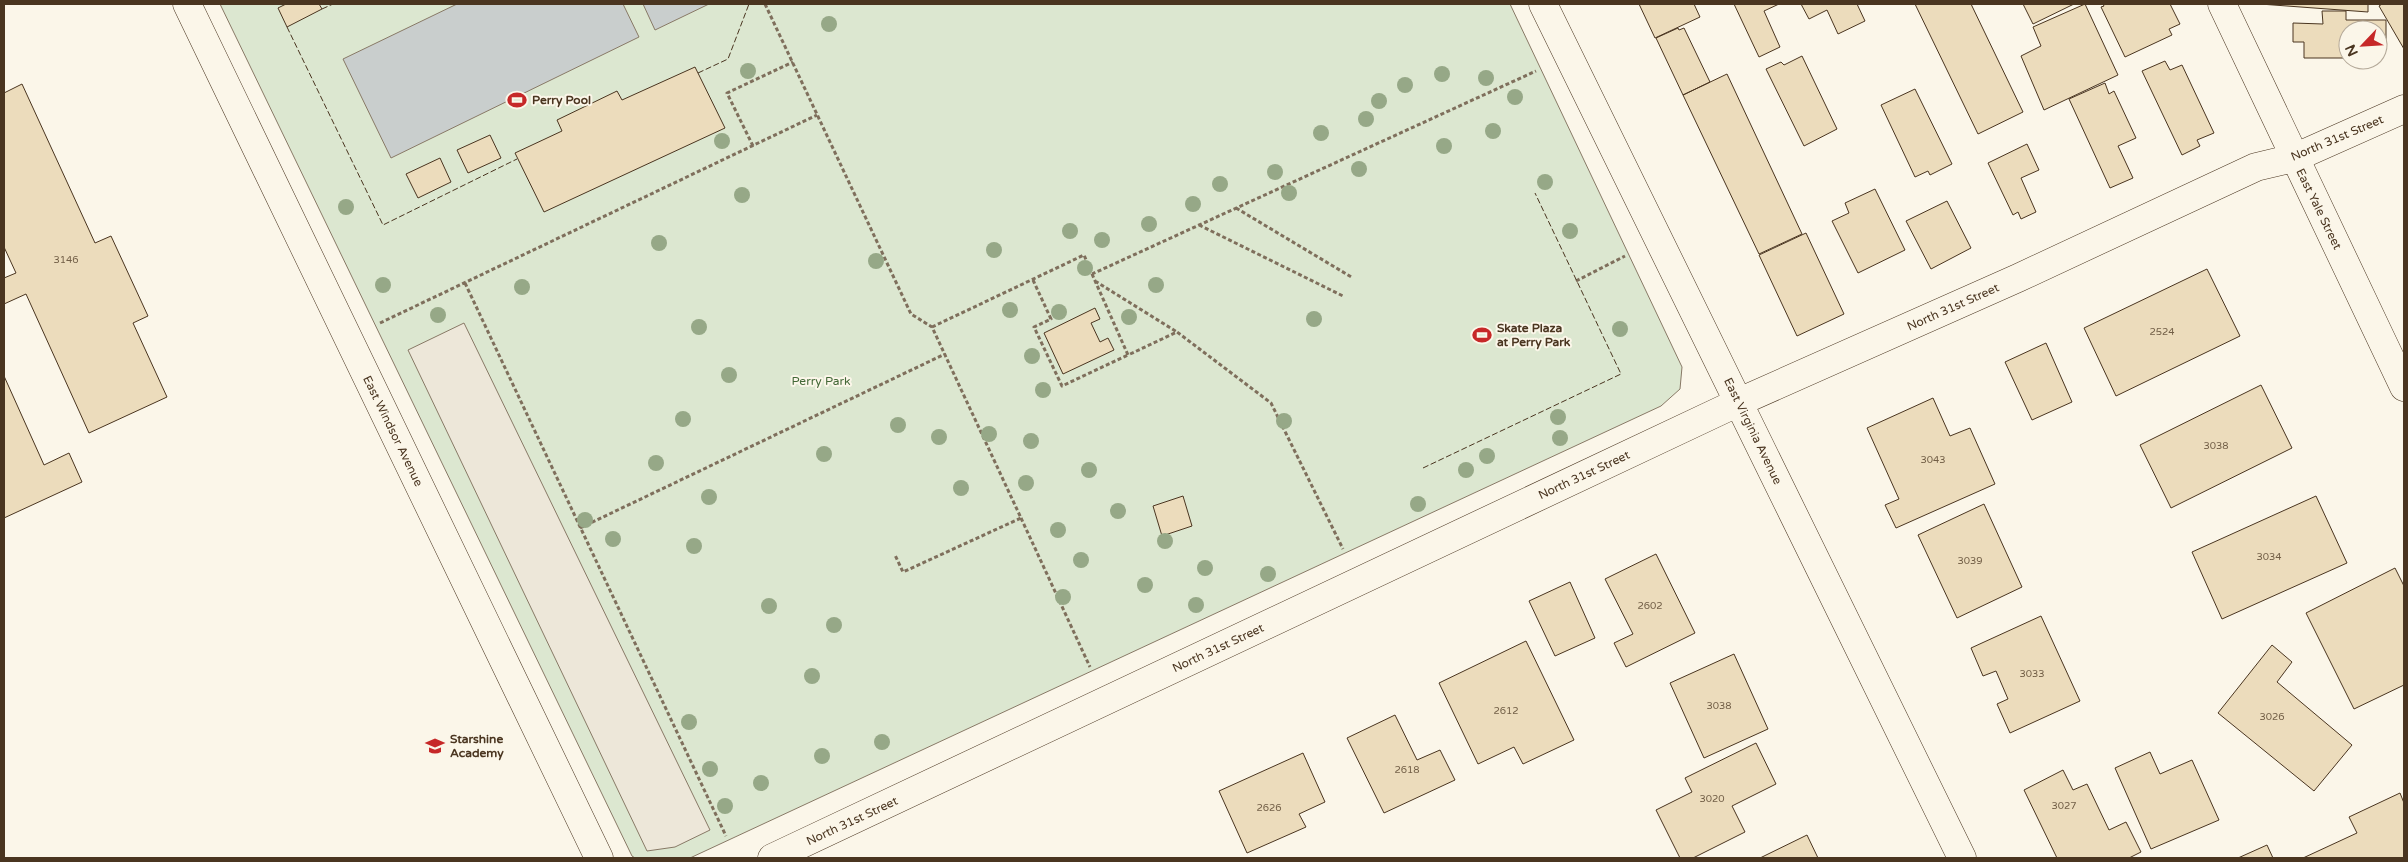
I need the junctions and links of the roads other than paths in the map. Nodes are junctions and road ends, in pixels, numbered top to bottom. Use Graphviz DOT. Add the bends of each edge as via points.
graph roads {
  1 [pos="187,4"];
  2 [pos="1543,4"];
  3 [pos="2222,4"];
  4 [pos="2404,109"];
  5 [pos="2294,158"];
  6 [pos="2404,387"];
  7 [pos="1739,402"];
  8 [pos="599,858"];
  9 [pos="772,858"];
  10 [pos="1962,858"];
  1 -- 8 [label="street, East Windsor Avenue"];
  2 -- 7 [label="street, East Virginia Avenue"];
  3 -- 5 [label="street, East Yale Street"];
  4 -- 5 [label="street, North 31st Street"];
  5 -- 6 [label="street, East Yale Street"];
  5 -- 7 [label="street, North 31st Street" via="2256,167 2018,278"];
  7 -- 9 [label="street, North 31st Street"];
  7 -- 10 [label="street, East Virginia Avenue"];
}
